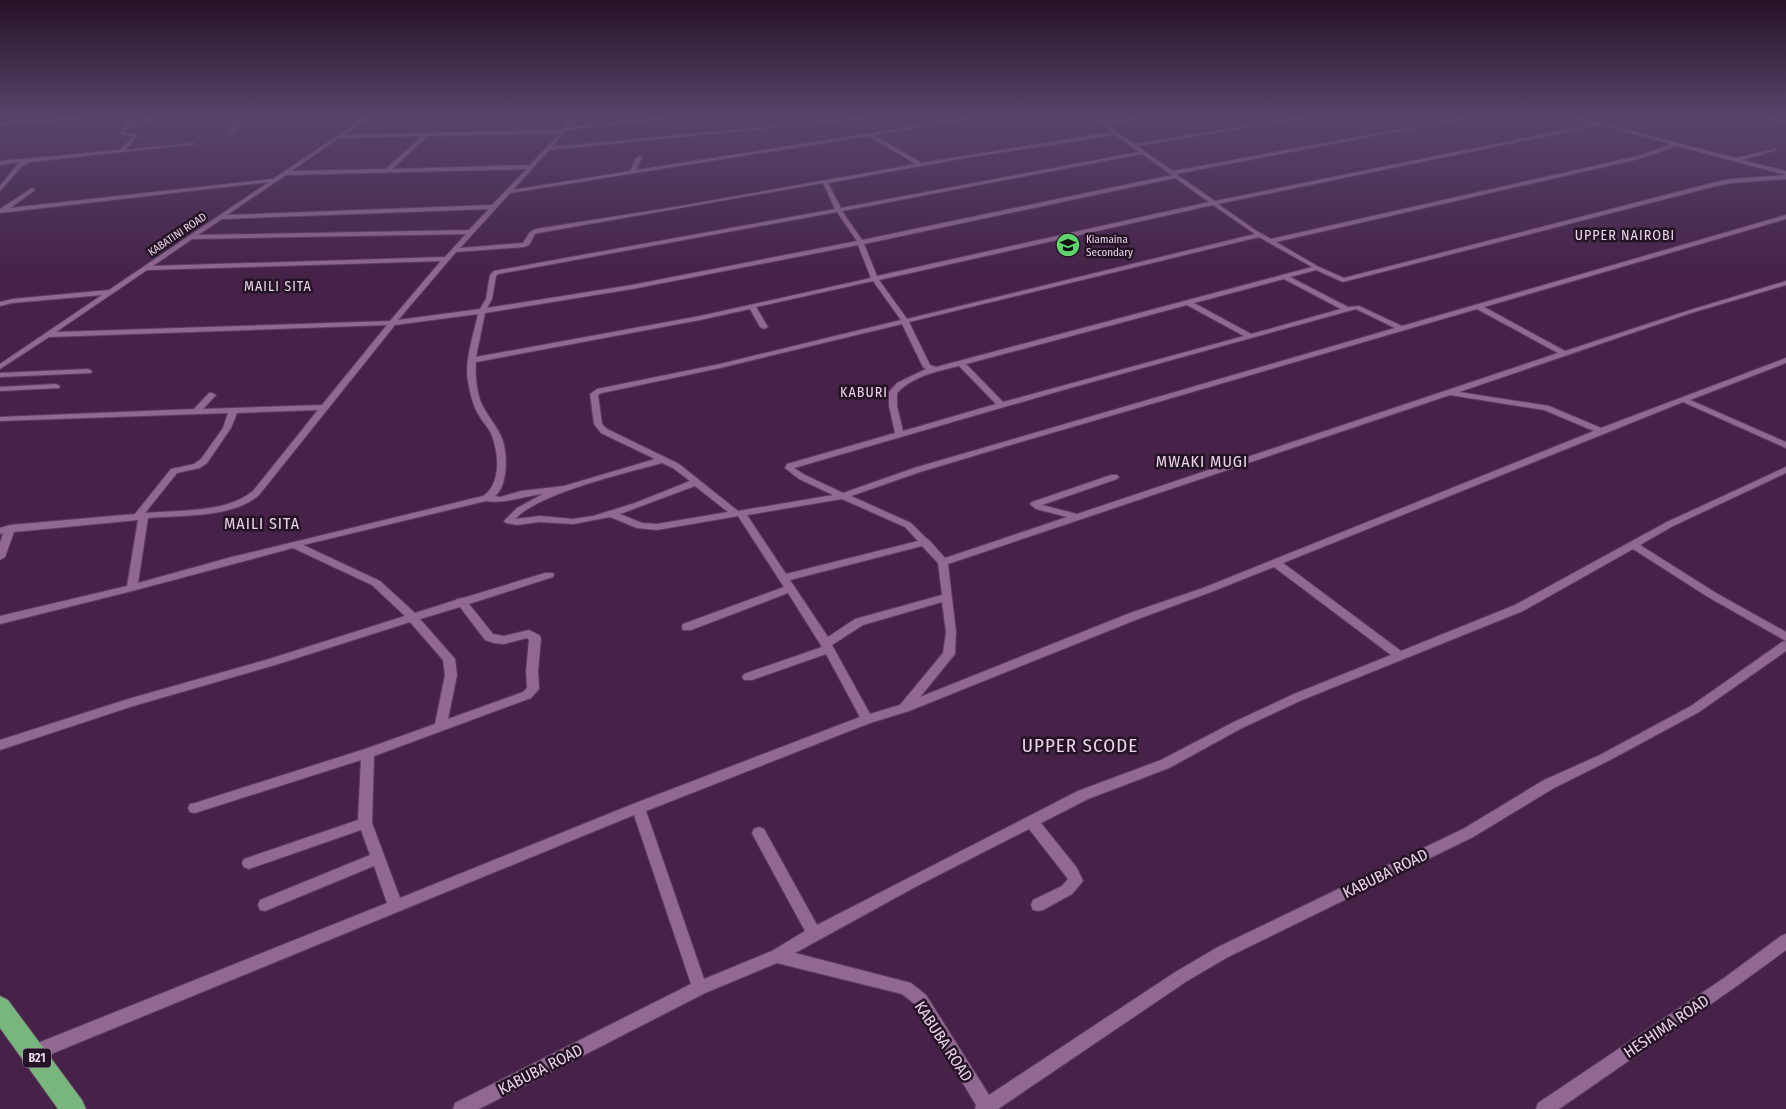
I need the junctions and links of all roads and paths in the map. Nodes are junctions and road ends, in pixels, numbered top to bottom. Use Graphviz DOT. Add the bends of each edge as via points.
graph roads {
  1 [pos="16,170"];
  2 [pos="289,170"];
  3 [pos="388,170"];
  4 [pos="400,170"];
  5 [pos="529,170"];
  6 [pos="646,170"];
  7 [pos="890,170"];
  8 [pos="1051,170"];
  9 [pos="1167,170"];
  10 [pos="1195,170"];
  11 [pos="1379,170"];
  12 [pos="1583,170"];
  13 [pos="1768,170"];
  14 [pos="632,172"];
  15 [pos="284,173"];
  16 [pos="1173,174"];
  17 [pos="1786,175"];
  18 [pos="274,180"];
  19 [pos="825,182"];
  20 [pos="0,189"];
  21 [pos="32,190"];
  22 [pos="508,192"];
  23 [pos="1213,204"];
  24 [pos="493,207"];
  25 [pos="839,210"];
  26 [pos="1,211"];
  27 [pos="1786,216"];
  28 [pos="219,217"];
  29 [pos="471,232"];
  30 [pos="1260,235"];
  31 [pos="190,237"];
  32 [pos="1270,241"];
  33 [pos="860,242"];
  34 [pos="455,250"];
  35 [pos="447,259"];
  36 [pos="144,268"];
  37 [pos="1317,268"];
  38 [pos="1283,276"];
  39 [pos="875,279"];
  40 [pos="1786,283"];
  41 [pos="109,292"];
  42 [pos="1189,303"];
  43 [pos="0,304"];
  44 [pos="752,306"];
  45 [pos="1479,307"];
  46 [pos="1346,309"];
  47 [pos="482,312"];
  48 [pos="904,320"];
  49 [pos="393,322"];
  50 [pos="764,327"];
  51 [pos="1400,328"];
  52 [pos="46,335"];
  53 [pos="1250,336"];
  54 [pos="1565,354"];
  55 [pos="472,360"];
  56 [pos="1786,360"];
  57 [pos="961,364"];
  58 [pos="0,367"];
  59 [pos="932,369"];
  60 [pos="88,370"];
  61 [pos="0,376"];
  62 [pos="56,386"];
  63 [pos="0,389"];
  64 [pos="1451,392"];
  65 [pos="212,395"];
  66 [pos="1682,400"];
  67 [pos="1001,405"];
  68 [pos="323,407"];
  69 [pos="197,411"];
  70 [pos="233,411"];
  71 [pos="0,419"];
  72 [pos="1601,431"];
  73 [pos="900,434"];
  74 [pos="1786,445"];
  75 [pos="661,460"];
  76 [pos="1786,470"];
  77 [pos="1114,477"];
  78 [pos="696,482"];
  79 [pos="544,494"];
  80 [pos="843,496"];
  81 [pos="486,498"];
  82 [pos="738,513"];
  83 [pos="611,514"];
  84 [pos="140,517"];
  85 [pos="1078,518"];
  86 [pos="5,529"];
  87 [pos="926,542"];
  88 [pos="294,545"];
  89 [pos="1634,545"];
  90 [pos="0,558"];
  91 [pos="943,562"];
  92 [pos="1276,563"];
  93 [pos="549,575"];
  94 [pos="788,583"];
  95 [pos="132,588"];
  96 [pos="947,597"];
  97 [pos="461,601"];
  98 [pos="412,617"];
  99 [pos="0,620"];
  100 [pos="687,627"];
  101 [pos="1786,637"];
  102 [pos="1786,645"];
  103 [pos="827,646"];
  104 [pos="1398,655"];
  105 [pos="748,677"];
  106 [pos="905,708"];
  107 [pos="867,719"];
  108 [pos="440,727"];
  109 [pos="0,745"];
  110 [pos="368,754"];
  111 [pos="195,808"];
  112 [pos="638,808"];
  113 [pos="1031,822"];
  114 [pos="365,823"];
  115 [pos="759,833"];
  116 [pos="379,858"];
  117 [pos="249,863"];
  118 [pos="265,905"];
  119 [pos="1038,905"];
  120 [pos="396,907"];
  121 [pos="814,934"];
  122 [pos="1786,941"];
  123 [pos="777,956"];
  124 [pos="700,988"];
  125 [pos="0,1008"];
  126 [pos="34,1053"];
  127 [pos="985,1108"];
  128 [pos="73,1109"];
  129 [pos="461,1109"];
  130 [pos="1544,1109"];
  1 -- 20 [label="street"];
  2 -- 15 [label="street, KABATINI ROAD"];
  3 -- 4 [label="street"];
  3 -- 15 [label="street"];
  5 -- 22 [label="street"];
  6 -- 14 [label="street"];
  7 -- 19 [label="street"];
  8 -- 25 [label="street"];
  9 -- 16 [label="street"];
  10 -- 16 [label="street"];
  11 -- 23 [label="street"];
  12 -- 32 [label="street"];
  13 -- 17 [label="street"];
  14 -- 22 [label="street"];
  15 -- 18 [label="street, KABATINI ROAD"];
  16 -- 23 [label="street"];
  16 -- 33 [label="street"];
  17 -- 37 [label="street" via="1716,184 1348,280 1335,278"];
  18 -- 26 [label="street"];
  18 -- 28 [label="street, KABATINI ROAD"];
  19 -- 25 [label="street"];
  19 -- 34 [label="street" via="534,231 524,245"];
  21 -- 26 [label="street"];
  22 -- 24 [label="street"];
  23 -- 30 [label="street"];
  23 -- 39 [label="street"];
  24 -- 28 [label="street"];
  24 -- 29 [label="street"];
  25 -- 33 [label="street"];
  25 -- 47 [label="street" via="500,271 493,275 489,299"];
  27 -- 45 [label="street"];
  28 -- 31 [label="street, KABATINI ROAD"];
  29 -- 31 [label="street"];
  29 -- 34 [label="street"];
  30 -- 32 [label="street"];
  30 -- 48 [label="street"];
  31 -- 36 [label="street, KABATINI ROAD"];
  32 -- 37 [label="street"];
  33 -- 39 [label="street"];
  33 -- 47 [label="street" via="623,289"];
  34 -- 35 [label="street"];
  35 -- 36 [label="street"];
  35 -- 49 [label="street"];
  36 -- 41 [label="street, KABATINI ROAD"];
  37 -- 38 [label="street"];
  38 -- 42 [label="street"];
  38 -- 46 [label="street"];
  39 -- 44 [label="street"];
  39 -- 48 [label="street"];
  40 -- 54 [label="street"];
  41 -- 43 [label="street"];
  41 -- 52 [label="street, KABATINI ROAD"];
  42 -- 53 [label="street"];
  42 -- 57 [label="street"];
  44 -- 50 [label="street"];
  44 -- 55 [label="street"];
  45 -- 51 [label="street"];
  45 -- 54 [label="street"];
  46 -- 51 [label="street" via="1359,307"];
  46 -- 53 [label="street"];
  47 -- 49 [label="street"];
  47 -- 55 [label="street"];
  48 -- 59 [label="street" via="927,367"];
  48 -- 75 [label="street" via="594,394 600,427"];
  49 -- 52 [label="street"];
  49 -- 68 [label="street"];
  51 -- 80 [label="street" via="933,465"];
  52 -- 58 [label="street, KABATINI ROAD"];
  53 -- 67 [label="street"];
  54 -- 64 [label="street"];
  55 -- 81 [label="street" via="471,379 476,400 500,447 501,475 494,493"];
  56 -- 66 [label="street"];
  57 -- 59 [label="street"];
  57 -- 67 [label="street"];
  59 -- 73 [label="street" via="893,392"];
  60 -- 61 [label="street"];
  62 -- 63 [label="street"];
  64 -- 72 [label="street" via="1546,408"];
  64 -- 85 [label="street"];
  65 -- 69 [label="street"];
  66 -- 72 [label="street"];
  66 -- 74 [label="street"];
  67 -- 73 [label="street"];
  68 -- 70 [label="street"];
  68 -- 84 [label="street" via="256,493 247,500 235,507"];
  69 -- 70 [label="street"];
  69 -- 71 [label="street"];
  70 -- 84 [label="street" via="227,428 204,461 172,473"];
  72 -- 92 [label="street"];
  73 -- 80 [label="street" via="789,467 802,477"];
  75 -- 78 [label="street" via="676,466"];
  75 -- 79 [label="street"];
  76 -- 89 [label="street, KABUBA ROAD" via="1670,524"];
  77 -- 85 [label="street" via="1035,504"];
  78 -- 82 [label="street"];
  78 -- 83 [label="street"];
  79 -- 81 [label="street" via="500,500"];
  79 -- 83 [label="street" via="510,521 516,524 537,519 576,522"];
  80 -- 82 [label="street"];
  80 -- 87 [label="street" via="908,525"];
  81 -- 88 [label="street"];
  82 -- 83 [label="street" via="652,527 640,526"];
  82 -- 94 [label="street"];
  84 -- 86 [label="street"];
  84 -- 95 [label="street"];
  85 -- 91 [label="street"];
  86 -- 90 [label="street"];
  87 -- 91 [label="street"];
  87 -- 94 [label="street"];
  88 -- 95 [label="street"];
  88 -- 98 [label="street" via="370,578"];
  89 -- 101 [label="street"];
  89 -- 104 [label="street, KABUBA ROAD" via="1519,608"];
  91 -- 96 [label="street"];
  92 -- 104 [label="street"];
  92 -- 106 [label="street"];
  93 -- 97 [label="street"];
  94 -- 100 [label="street"];
  94 -- 103 [label="street"];
  95 -- 99 [label="street"];
  96 -- 103 [label="street" via="859,622"];
  96 -- 106 [label="street" via="951,632 949,654"];
  97 -- 98 [label="street"];
  97 -- 108 [label="street" via="495,640 533,635 533,689 527,695"];
  98 -- 108 [label="street" via="450,659 452,667"];
  98 -- 109 [label="street"];
  102 -- 127 [label="street, KABUBA ROAD" via="1695,709 1549,784 1468,833 1223,952"];
  103 -- 105 [label="street"];
  103 -- 107 [label="street"];
  104 -- 113 [label="street, KABUBA ROAD" via="1289,701 1165,764 1083,795"];
  106 -- 107 [label="street"];
  107 -- 112 [label="street"];
  108 -- 110 [label="street"];
  110 -- 111 [label="street"];
  110 -- 114 [label="street"];
  112 -- 120 [label="street"];
  112 -- 124 [label="street"];
  113 -- 119 [label="street" via="1076,879 1067,890"];
  113 -- 121 [label="street, KABUBA ROAD"];
  114 -- 116 [label="street"];
  114 -- 117 [label="street"];
  115 -- 121 [label="street"];
  116 -- 118 [label="street"];
  116 -- 120 [label="street"];
  120 -- 126 [label="street"];
  121 -- 123 [label="street, KABUBA ROAD"];
  122 -- 130 [label="street, HESHIMA ROAD"];
  123 -- 124 [label="street, KABUBA ROAD"];
  123 -- 127 [label="street, KABUBA ROAD" via="906,988 921,1000"];
  124 -- 129 [label="street, KABUBA ROAD"];
  125 -- 126 [label="highway, B21"];
  126 -- 128 [label="highway, B21"];
}
